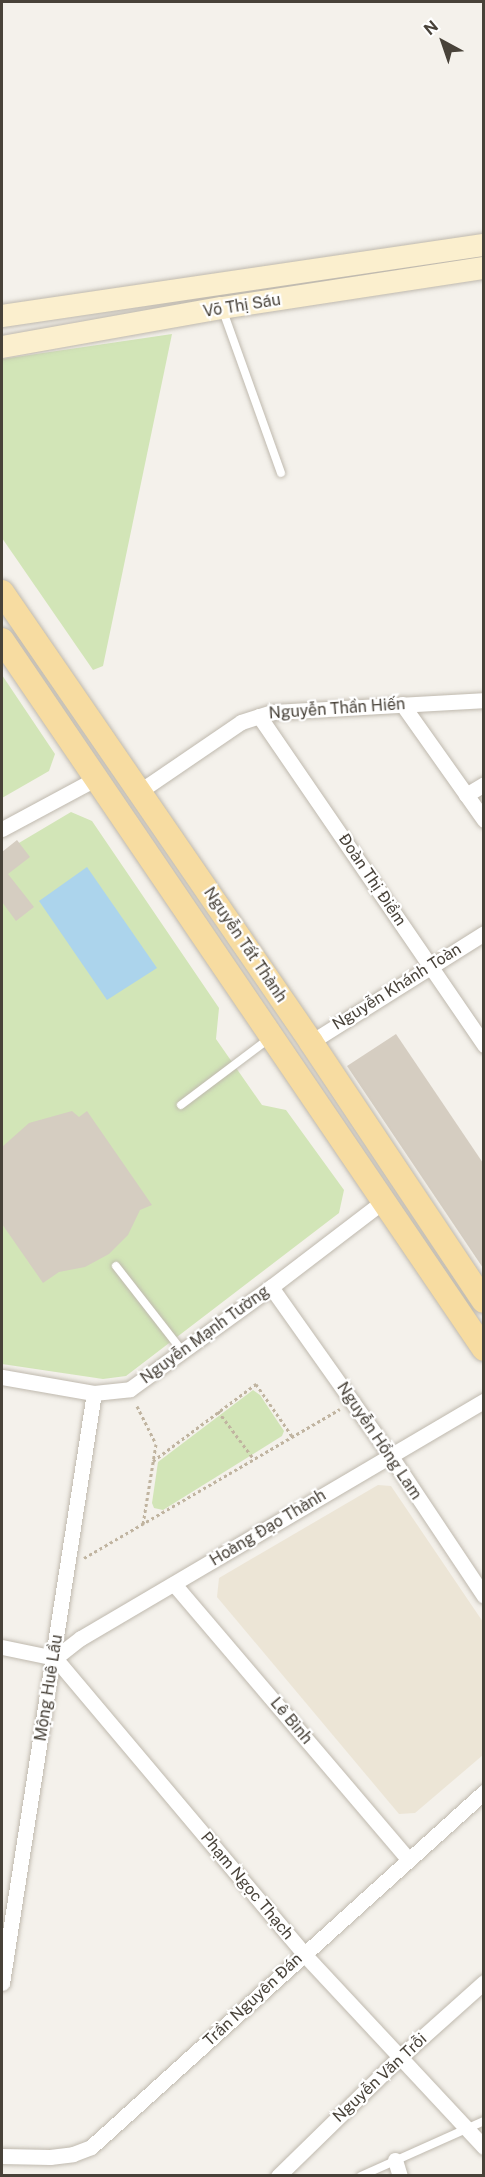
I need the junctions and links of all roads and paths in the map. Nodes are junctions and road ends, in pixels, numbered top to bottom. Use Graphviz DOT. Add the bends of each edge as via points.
graph roads {
  1 [pos="483,245"];
  2 [pos="483,268"];
  3 [pos="222,308"];
  4 [pos="2,316"];
  5 [pos="2,347"];
  6 [pos="281,473"];
  7 [pos="2,592"];
  8 [pos="2,640"];
  9 [pos="483,699"];
  10 [pos="402,704"];
  11 [pos="259,716"];
  12 [pos="97,777"];
  13 [pos="483,784"];
  14 [pos="140,791"];
  15 [pos="466,795"];
  16 [pos="483,820"];
  17 [pos="2,829"];
  18 [pos="483,933"];
  19 [pos="430,965"];
  20 [pos="271,1037"];
  21 [pos="311,1042"];
  22 [pos="483,1045"];
  23 [pos="181,1105"];
  24 [pos="382,1202"];
  25 [pos="116,1266"];
  26 [pos="271,1287"];
  27 [pos="483,1301"];
  28 [pos="483,1349"];
  29 [pos="183,1352"];
  30 [pos="2,1377"];
  31 [pos="94,1393"];
  32 [pos="353,1401"];
  33 [pos="483,1401"];
  34 [pos="137,1406"];
  35 [pos="218,1412"];
  36 [pos="292,1436"];
  37 [pos="390,1455"];
  38 [pos="253,1459"];
  39 [pos="153,1461"];
  40 [pos="143,1524"];
  41 [pos="67,1568"];
  42 [pos="174,1584"];
  43 [pos="483,1596"];
  44 [pos="2,1647"];
  45 [pos="55,1658"];
  46 [pos="483,1792"];
  47 [pos="408,1859"];
  48 [pos="304,1954"];
  49 [pos="483,1982"];
  50 [pos="2,1983"];
  51 [pos="399,2058"];
  52 [pos="483,2121"];
  53 [pos="467,2129"];
  54 [pos="483,2147"];
  55 [pos="2,2156"];
  56 [pos="395,2160"];
  57 [pos="278,2175"];
  58 [pos="361,2175"];
  59 [pos="400,2175"];
  1 -- 4 [label="main road, Võ Thị Sáu"];
  2 -- 3 [label="main road, Võ Thị Sáu"];
  3 -- 5 [label="main road, Võ Thị Sáu"];
  3 -- 6 [label="lane"];
  7 -- 14 [label="main road, Nguyễn Tất Thành"];
  8 -- 12 [label="main road, Nguyễn Tất Thành"];
  9 -- 10 [label="street, Nguyễn Thần Hiến"];
  10 -- 11 [label="street, Nguyễn Thần Hiến" via="292,710"];
  10 -- 15 [label="street"];
  11 -- 14 [label="street, Nguyễn Thần Hiến" via="242,722"];
  11 -- 19 [label="street, Đoàn Thị Điểm"];
  12 -- 17 [label="street"];
  12 -- 20 [label="main road, Nguyễn Tất Thành"];
  13 -- 15 [label="street"];
  14 -- 21 [label="main road, Nguyễn Tất Thành"];
  15 -- 16 [label="street"];
  18 -- 19 [label="street, Nguyễn Khánh Toàn"];
  19 -- 21 [label="street, Nguyễn Khánh Toàn"];
  19 -- 22 [label="street, Đoàn Thị Điểm"];
  20 -- 23 [label="lane"];
  20 -- 24 [label="main road, Nguyễn Tất Thành"];
  21 -- 27 [label="main road, Nguyễn Tất Thành"];
  24 -- 26 [label="street, Nguyễn Mạnh Tường"];
  24 -- 28 [label="main road, Nguyễn Tất Thành"];
  25 -- 29 [label="lane"];
  26 -- 29 [label="street, Nguyễn Mạnh Tường"];
  26 -- 32 [label="street, Nguyễn Hồng Lam"];
  29 -- 31 [label="street, Nguyễn Mạnh Tường" via="130,1389"];
  30 -- 31 [label="street, Nguyễn Mạnh Tường"];
  31 -- 41 [label="street, Mộng Huê Lầu"];
  32 -- 36 [label="path"];
  32 -- 37 [label="street, Nguyễn Hồng Lam"];
  33 -- 37 [label="street, Hoàng Đạo Thành"];
  34 -- 39 [label="path" via="156,1444"];
  35 -- 36 [label="path" via="256,1384"];
  35 -- 38 [label="path"];
  35 -- 39 [label="path"];
  36 -- 38 [label="path"];
  37 -- 42 [label="street, Hoàng Đạo Thành"];
  37 -- 43 [label="street, Nguyễn Hồng Lam"];
  38 -- 40 [label="path"];
  39 -- 40 [label="path"];
  40 -- 41 [label="path"];
  41 -- 45 [label="street, Mộng Huê Lầu"];
  42 -- 45 [label="street, Hoàng Đạo Thành" via="81,1638"];
  42 -- 47 [label="street, Lê Bình"];
  44 -- 45 [label="street"];
  45 -- 48 [label="street, Phạm Ngọc Thạch"];
  45 -- 50 [label="street, Mộng Huê Lầu"];
  46 -- 47 [label="street, Trần Nguyên Đán"];
  47 -- 48 [label="street, Trần Nguyên Đán"];
  48 -- 51 [label="street, Phạm Ngọc Thạch"];
  48 -- 55 [label="street, Trần Nguyên Đán" via="91,2147 50,2157"];
  49 -- 51 [label="street, Nguyễn Văn Trỗi"];
  51 -- 53 [label="street, Phạm Ngọc Thạch"];
  51 -- 57 [label="street, Nguyễn Văn Trỗi"];
  52 -- 53 [label="lane"];
  53 -- 54 [label="street, Phạm Ngọc Thạch"];
  53 -- 56 [label="lane"];
  56 -- 58 [label="lane"];
  56 -- 59 [label="street"];
}
